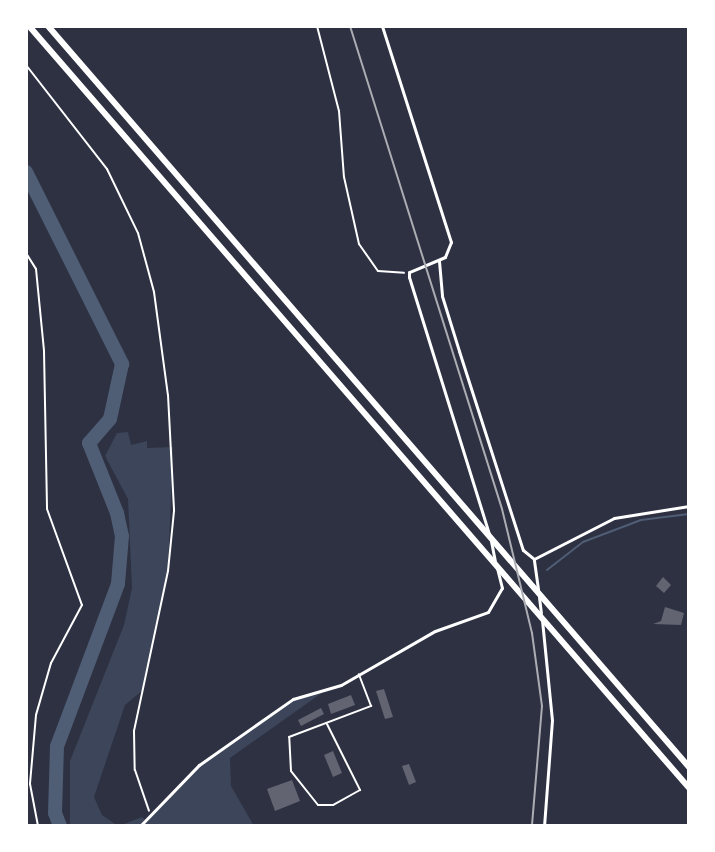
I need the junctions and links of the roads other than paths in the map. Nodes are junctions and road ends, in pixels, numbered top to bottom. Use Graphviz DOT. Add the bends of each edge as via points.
graph roads {
  1 [pos="29,26"];
  2 [pos="48,26"];
  3 [pos="382,26"];
  4 [pos="439,261"];
  5 [pos="689,506"];
  6 [pos="534,559"];
  7 [pos="359,674"];
  8 [pos="327,724"];
  9 [pos="688,765"];
  10 [pos="689,788"];
  11 [pos="140,826"];
  12 [pos="544,826"];
  1 -- 10 [label="highway"];
  2 -- 9 [label="highway"];
  3 -- 4 [label="street" via="450,233 450,249"];
  4 -- 6 [label="street" via="442,296 459,351 523,550"];
  4 -- 7 [label="street" via="409,275 484,513 502,588 488,612 435,631"];
  5 -- 6 [label="street" via="614,518"];
  6 -- 12 [label="street" via="552,720"];
  7 -- 8 [label="lane" via="371,706"];
  7 -- 11 [label="street" via="341,685 301,694 274,711 199,765"];
  8 -- 8 [label="lane" via="294,732 286,745 291,771 318,805 333,805 360,790"];
}
